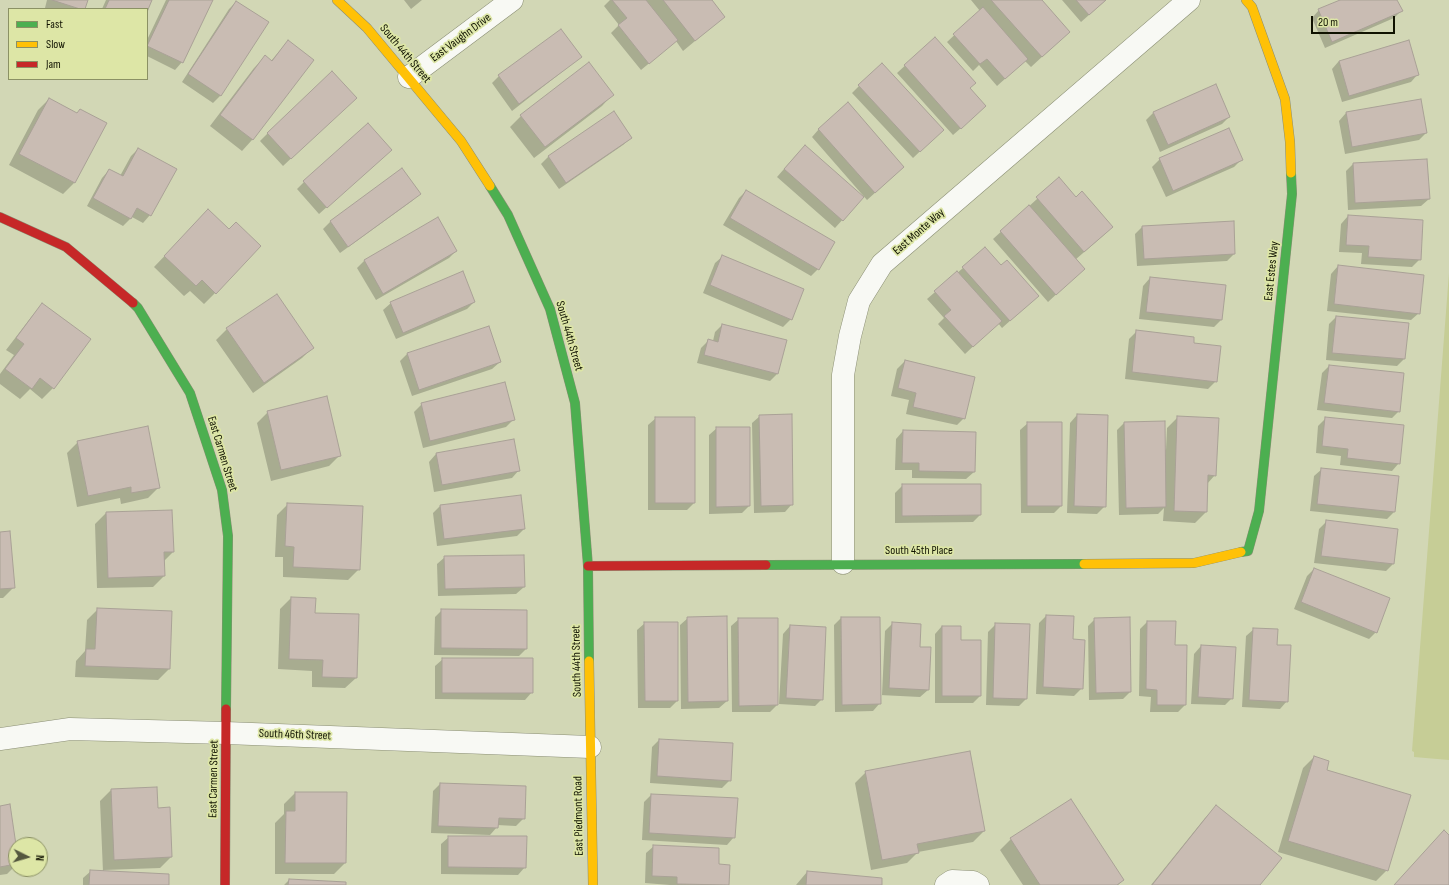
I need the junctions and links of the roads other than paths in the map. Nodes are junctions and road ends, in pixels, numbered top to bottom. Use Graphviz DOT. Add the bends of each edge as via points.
graph roads {
  1 [pos="337,0"];
  2 [pos="512,0"];
  3 [pos="1189,0"];
  4 [pos="1246,0"];
  5 [pos="409,77"];
  6 [pos="0,216"];
  7 [pos="1248,551"];
  8 [pos="843,563"];
  9 [pos="588,566"];
  10 [pos="226,733"];
  11 [pos="0,739"];
  12 [pos="590,747"];
  13 [pos="225,885"];
  14 [pos="593,885"];
  15 [pos="946,885"];
  16 [pos="978,885"];
  1 -- 5 [label="street, South 44th Street" via="367,28"];
  2 -- 5 [label="street, East Vaughn Drive"];
  3 -- 8 [label="street, East Monte Way" via="882,264 859,301 843,375"];
  4 -- 7 [label="street, East Estes Way" via="1252,7 1285,100 1292,194 1259,511"];
  5 -- 9 [label="street, South 44th Street" via="461,141 508,215 550,309 575,403"];
  6 -- 10 [label="street, East Carmen Street" via="66,247 138,308 190,393 222,490 228,536"];
  7 -- 8 [label="street, South 45th Place" via="1194,563"];
  8 -- 9 [label="street, South 45th Place"];
  9 -- 12 [label="street, South 44th Street"];
  10 -- 11 [label="street, South 46th Street" via="70,730"];
  10 -- 12 [label="street, South 46th Street"];
  10 -- 13 [label="street, East Carmen Street"];
  12 -- 14 [label="street, East Piedmont Road"];
  15 -- 16 [label="street" via="952,881 973,882"];
}
